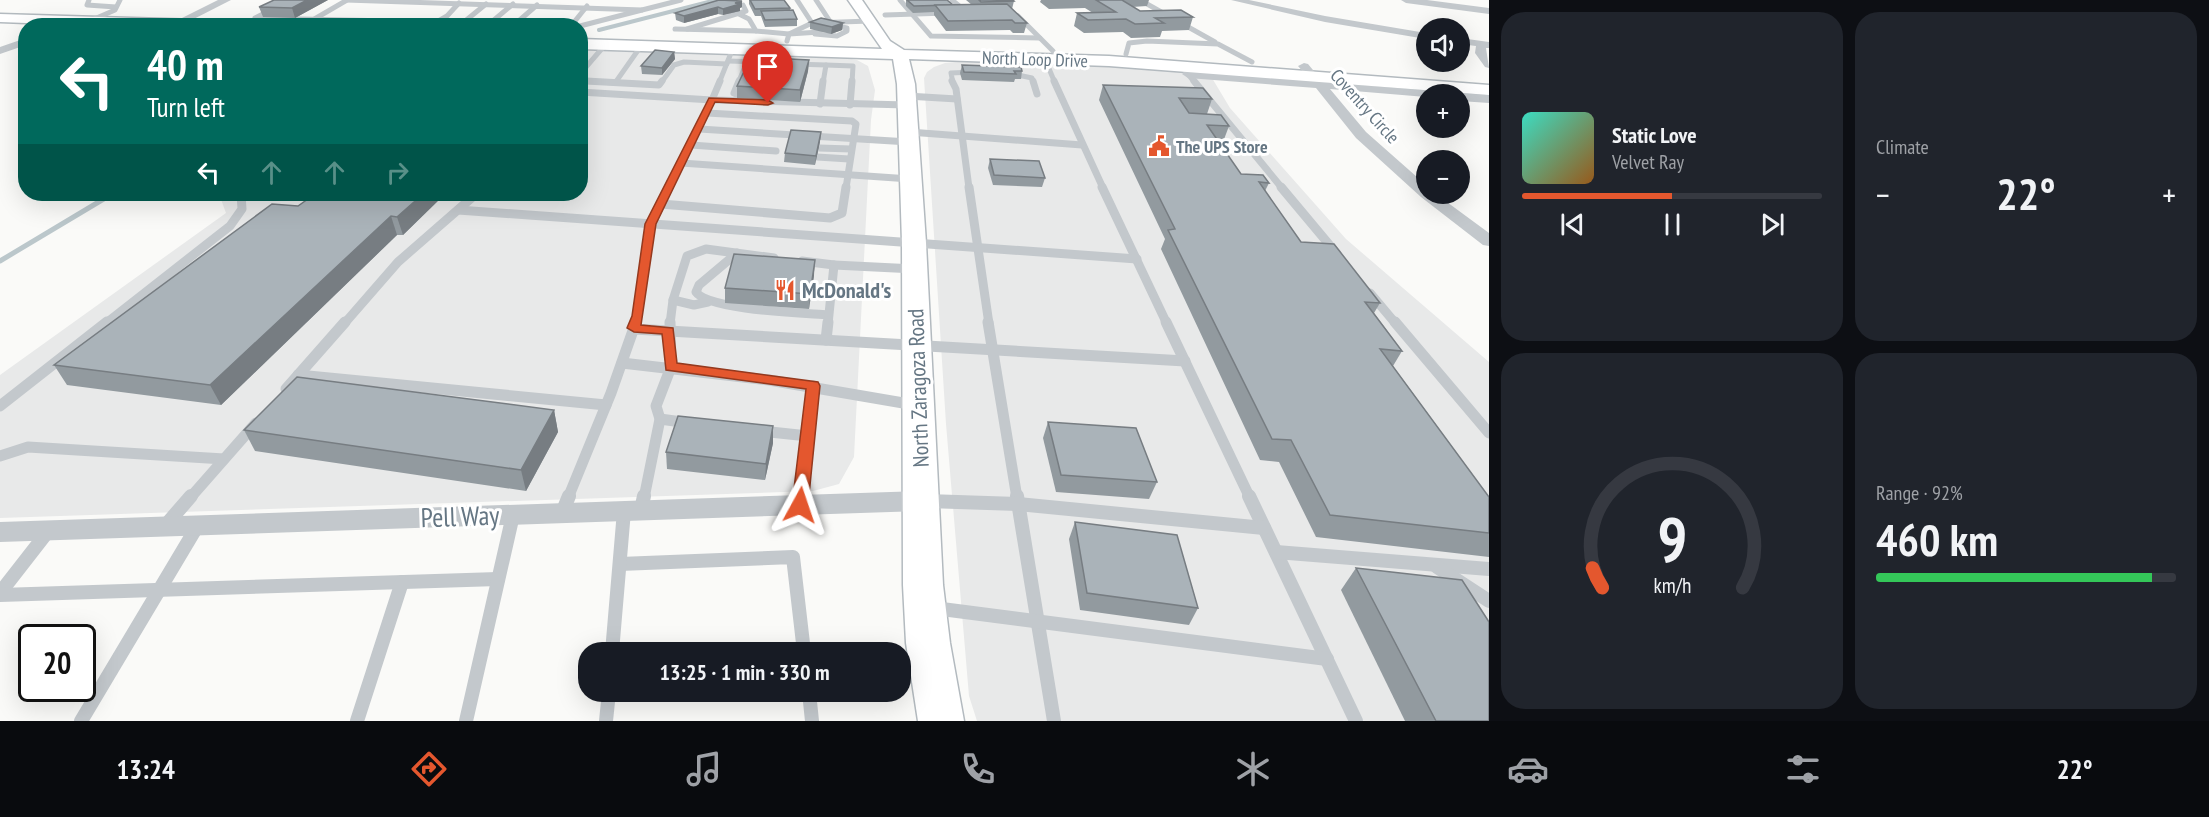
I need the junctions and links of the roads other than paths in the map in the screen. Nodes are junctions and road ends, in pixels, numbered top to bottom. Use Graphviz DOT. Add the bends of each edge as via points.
graph roads {
  1 [pos="89,0"];
  2 [pos="120,0"];
  3 [pos="226,0"];
  4 [pos="290,0"];
  5 [pos="346,0"];
  6 [pos="681,0"];
  7 [pos="797,0"];
  8 [pos="816,0"];
  9 [pos="855,0"];
  10 [pos="874,0"];
  11 [pos="900,0"];
  12 [pos="952,0"];
  13 [pos="1140,0"];
  14 [pos="1236,0"];
  15 [pos="1406,0"];
  16 [pos="406,3"];
  17 [pos="459,3"];
  18 [pos="613,3"];
  19 [pos="754,3"];
  20 [pos="486,4"];
  21 [pos="513,4"];
  22 [pos="537,5"];
  23 [pos="587,6"];
  24 [pos="116,7"];
  25 [pos="603,7"];
  26 [pos="399,10"];
  27 [pos="642,10"];
  28 [pos="1162,11"];
  29 [pos="1489,11"];
  30 [pos="1012,12"];
  31 [pos="1144,12"];
  32 [pos="965,13"];
  33 [pos="976,13"];
  34 [pos="739,14"];
  35 [pos="912,14"];
  36 [pos="885,15"];
  37 [pos="0,18"];
  38 [pos="18,18"];
  39 [pos="97,18"];
  40 [pos="187,18"];
  41 [pos="255,18"];
  42 [pos="316,18"];
  43 [pos="380,18"];
  44 [pos="445,18"];
  45 [pos="468,18"];
  46 [pos="496,18"];
  47 [pos="522,18"];
  48 [pos="577,18"];
  49 [pos="1325,19"];
  50 [pos="680,21"];
  51 [pos="870,21"];
  52 [pos="1160,21"];
  53 [pos="1180,21"];
  54 [pos="812,23"];
  55 [pos="588,24"];
  56 [pos="833,25"];
  57 [pos="0,26"];
  58 [pos="18,27"];
  59 [pos="1308,28"];
  60 [pos="686,29"];
  61 [pos="1033,30"];
  62 [pos="756,31"];
  63 [pos="1011,31"];
  64 [pos="1022,31"];
  65 [pos="820,32"];
  66 [pos="812,33"];
  67 [pos="1416,34"];
  68 [pos="588,37"];
  69 [pos="985,37"];
  70 [pos="788,38"];
  71 [pos="1040,38"];
  72 [pos="608,41"];
  73 [pos="1470,42"];
  74 [pos="588,43"];
  75 [pos="18,44"];
  76 [pos="885,44"];
  77 [pos="1218,44"];
  78 [pos="1485,44"];
  79 [pos="641,46"];
  80 [pos="692,47"];
  81 [pos="0,51"];
  82 [pos="1126,54"];
  83 [pos="1049,55"];
  84 [pos="729,58"];
  85 [pos="588,60"];
  86 [pos="593,60"];
  87 [pos="684,62"];
  88 [pos="747,62"];
  89 [pos="1252,62"];
  90 [pos="770,63"];
  91 [pos="781,63"];
  92 [pos="978,64"];
  93 [pos="1489,64"];
  94 [pos="588,65"];
  95 [pos="826,65"];
  96 [pos="1184,69"];
  97 [pos="1000,73"];
  98 [pos="1312,75"];
  99 [pos="617,80"];
  100 [pos="1489,80"];
  101 [pos="588,81"];
  102 [pos="906,81"];
  103 [pos="1489,90"];
  104 [pos="588,92"];
  105 [pos="1416,92"];
  106 [pos="956,94"];
  107 [pos="1037,94"];
  108 [pos="739,95"];
  109 [pos="1470,98"];
  110 [pos="1489,99"];
  111 [pos="712,100"];
  112 [pos="820,104"];
  113 [pos="850,105"];
  114 [pos="707,113"];
  115 [pos="699,129"];
  116 [pos="782,134"];
  117 [pos="962,136"];
  118 [pos="853,138"];
  119 [pos="691,145"];
  120 [pos="1082,145"];
  121 [pos="819,148"];
  122 [pos="851,149"];
  123 [pos="776,152"];
  124 [pos="787,154"];
  125 [pos="817,157"];
  126 [pos="849,159"];
  127 [pos="681,163"];
  128 [pos="771,169"];
  129 [pos="847,174"];
  130 [pos="910,179"];
  131 [pos="1416,183"];
  132 [pos="242,201"];
  133 [pos="468,201"];
  134 [pos="661,204"];
  135 [pos="1442,204"];
  136 [pos="458,210"];
  137 [pos="651,224"];
  138 [pos="1489,240"];
  139 [pos="976,247"];
  140 [pos="737,253"];
  141 [pos="914,256"];
  142 [pos="780,258"];
  143 [pos="1137,259"];
  144 [pos="791,260"];
  145 [pos="1344,263"];
  146 [pos="834,265"];
  147 [pos="1367,290"];
  148 [pos="673,300"];
  149 [pos="708,302"];
  150 [pos="828,315"];
  151 [pos="634,328"];
  152 [pos="669,331"];
  153 [pos="826,340"];
  154 [pos="916,345"];
  155 [pos="993,350"];
  156 [pos="1185,361"];
  157 [pos="622,363"];
  158 [pos="670,367"];
  159 [pos="298,375"];
  160 [pos="813,386"];
  161 [pos="276,400"];
  162 [pos="606,405"];
  163 [pos="0,406"];
  164 [pos="919,406"];
  165 [pos="261,417"];
  166 [pos="660,419"];
  167 [pos="705,424"];
  168 [pos="751,430"];
  169 [pos="1489,433"];
  170 [pos="808,436"];
  171 [pos="0,456"];
  172 [pos="224,459"];
  173 [pos="921,501"];
  174 [pos="1018,504"];
  175 [pos="800,505"];
  176 [pos="632,511"];
  177 [pos="562,513"];
  178 [pos="513,514"];
  179 [pos="198,525"];
  180 [pos="165,526"];
  181 [pos="1264,528"];
  182 [pos="49,530"];
  183 [pos="0,532"];
  184 [pos="1276,552"];
  185 [pos="620,564"];
  186 [pos="1434,565"];
  187 [pos="1489,569"];
  188 [pos="498,579"];
  189 [pos="402,582"];
  190 [pos="160,590"];
  191 [pos="0,594"];
  192 [pos="1489,601"];
  193 [pos="925,606"];
  194 [pos="1038,621"];
  195 [pos="613,642"];
  196 [pos="803,642"];
  197 [pos="1326,659"];
  198 [pos="608,702"];
  199 [pos="810,702"];
  200 [pos="81,721"];
  201 [pos="357,721"];
  202 [pos="466,721"];
  203 [pos="606,721"];
  204 [pos="812,721"];
  205 [pos="941,721"];
  206 [pos="1054,721"];
  207 [pos="1356,721"];
  1 -- 24 [label="lane" via="87,6"];
  2 -- 24 [label="lane"];
  3 -- 40 [label="street"];
  4 -- 41 [label="lane"];
  5 -- 16 [label="lane"];
  5 -- 42 [label="lane"];
  6 -- 27 [label="lane"];
  7 -- 54 [label="lane"];
  8 -- 56 [label="lane"];
  9 -- 51 [label="main road"];
  10 -- 36 [label="main road"];
  11 -- 35 [label="lane"];
  12 -- 32 [label="lane"];
  13 -- 28 [label="lane"];
  14 -- 49 [label="street"];
  15 -- 29 [label="street"];
  16 -- 17 [label="lane"];
  16 -- 26 [label="lane"];
  16 -- 43 [label="lane"];
  17 -- 20 [label="lane"];
  17 -- 44 [label="lane" via="451,10 456,12"];
  18 -- 25 [label="lane"];
  19 -- 34 [label="lane" via="740,6 746,10"];
  20 -- 21 [label="lane"];
  20 -- 45 [label="lane"];
  21 -- 22 [label="lane"];
  21 -- 46 [label="lane"];
  22 -- 23 [label="lane"];
  22 -- 47 [label="lane"];
  23 -- 25 [label="lane"];
  23 -- 48 [label="lane"];
  24 -- 39 [label="lane"];
  25 -- 27 [label="lane"];
  27 -- 55 [label="lane"];
  28 -- 31 [label="lane"];
  28 -- 53 [label="lane"];
  30 -- 61 [label="lane"];
  32 -- 33 [label="lane"];
  32 -- 35 [label="lane"];
  34 -- 60 [label="lane"];
  34 -- 62 [label="lane"];
  35 -- 36 [label="lane"];
  35 -- 69 [label="lane" via="931,36"];
  36 -- 102 [label="main road"];
  37 -- 38 [label="main road"];
  49 -- 59 [label="street"];
  49 -- 67 [label="street"];
  50 -- 60 [label="lane" via="673,33"];
  51 -- 56 [label="lane"];
  51 -- 76 [label="main road"];
  52 -- 53 [label="lane"];
  53 -- 77 [label="lane"];
  54 -- 56 [label="lane"];
  54 -- 70 [label="lane"];
  56 -- 66 [label="lane" via="847,28 847,32 837,36"];
  57 -- 58 [label="main road"];
  60 -- 62 [label="lane"];
  61 -- 64 [label="lane"];
  61 -- 71 [label="lane"];
  62 -- 70 [label="lane"];
  63 -- 69 [label="lane"];
  65 -- 66 [label="lane"];
  66 -- 70 [label="lane"];
  68 -- 72 [label="main road, North Loop Drive"];
  69 -- 71 [label="lane"];
  70 -- 72 [label="main road, North Loop Drive"];
  70 -- 76 [label="main road, North Loop Drive"];
  71 -- 83 [label="lane"];
  72 -- 74 [label="main road, North Loop Drive"];
  72 -- 79 [label="main road, North Loop Drive"];
  72 -- 86 [label="lane"];
  73 -- 78 [label="street"];
  75 -- 81 [label="street"];
  76 -- 102 [label="main road"];
  77 -- 82 [label="lane" via="1147,41 1130,43"];
  77 -- 89 [label="lane"];
  78 -- 93 [label="street" via="1481,53"];
  79 -- 80 [label="main road, North Loop Drive"];
  79 -- 99 [label="lane"];
  80 -- 84 [label="main road, North Loop Drive"];
  80 -- 87 [label="lane"];
  82 -- 83 [label="main road, North Loop Drive"];
  82 -- 89 [label="main road, North Loop Drive"];
  83 -- 92 [label="main road, North Loop Drive"];
  83 -- 96 [label="main road, North Loop Drive"];
  83 -- 102 [label="main road, North Loop Drive"];
  83 -- 120 [label="lane" via="1059,95"];
  84 -- 87 [label="lane"];
  84 -- 88 [label="lane"];
  84 -- 102 [label="main road, North Loop Drive"];
  84 -- 111 [label="lane"];
  85 -- 86 [label="lane"];
  86 -- 94 [label="lane"];
  87 -- 99 [label="lane" via="676,75 666,77 659,85"];
  88 -- 90 [label="lane"];
  88 -- 108 [label="lane" via="734,93"];
  89 -- 98 [label="main road, North Loop Drive"];
  91 -- 95 [label="lane"];
  92 -- 102 [label="main road, North Loop Drive"];
  92 -- 102 [label="main road" via="935,64"];
  92 -- 106 [label="lane" via="951,73"];
  95 -- 112 [label="lane"];
  95 -- 113 [label="lane" via="853,66"];
  96 -- 98 [label="main road, North Loop Drive"];
  96 -- 145 [label="lane"];
  97 -- 107 [label="lane" via="1032,78"];
  98 -- 100 [label="main road, North Loop Drive"];
  98 -- 103 [label="main road, North Loop Drive"];
  98 -- 105 [label="street"];
  98 -- 131 [label="street, Coventry Circle" via="1361,135"];
  99 -- 101 [label="lane"];
  102 -- 106 [label="lane"];
  102 -- 113 [label="lane"];
  102 -- 117 [label="lane"];
  102 -- 118 [label="lane"];
  102 -- 130 [label="main road, North Zaragoza Road"];
  104 -- 111 [label="lane"];
  106 -- 117 [label="lane"];
  109 -- 110 [label="street"];
  111 -- 112 [label="lane"];
  111 -- 114 [label="lane"];
  112 -- 113 [label="lane"];
  114 -- 115 [label="lane"];
  114 -- 118 [label="lane" via="847,120 856,124"];
  115 -- 116 [label="lane"];
  115 -- 119 [label="lane"];
  116 -- 118 [label="lane"];
  116 -- 123 [label="lane"];
  117 -- 120 [label="lane"];
  117 -- 139 [label="lane"];
  118 -- 122 [label="lane"];
  119 -- 123 [label="lane"];
  119 -- 127 [label="lane"];
  120 -- 143 [label="lane"];
  121 -- 122 [label="lane"];
  122 -- 126 [label="lane"];
  123 -- 124 [label="lane"];
  123 -- 128 [label="lane"];
  125 -- 126 [label="lane"];
  126 -- 129 [label="lane"];
  127 -- 128 [label="lane"];
  127 -- 134 [label="lane"];
  128 -- 129 [label="lane"];
  129 -- 130 [label="lane"];
  129 -- 134 [label="lane" via="842,213 830,218"];
  130 -- 141 [label="main road, North Zaragoza Road"];
  132 -- 163 [label="lane" via="242,208 230,226"];
  133 -- 136 [label="lane"];
  134 -- 137 [label="lane"];
  135 -- 138 [label="street, Coventry Circle"];
  136 -- 137 [label="lane"];
  136 -- 159 [label="lane" via="398,262"];
  137 -- 141 [label="lane"];
  137 -- 151 [label="lane"];
  139 -- 141 [label="lane"];
  139 -- 143 [label="lane"];
  139 -- 155 [label="lane"];
  140 -- 142 [label="lane"];
  140 -- 148 [label="lane" via="706,249 687,256"];
  140 -- 149 [label="lane" via="699,285 699,298"];
  141 -- 146 [label="lane"];
  141 -- 154 [label="main road, North Zaragoza Road"];
  143 -- 156 [label="lane"];
  144 -- 146 [label="lane"];
  146 -- 150 [label="lane"];
  147 -- 169 [label="lane"];
  148 -- 149 [label="lane" via="694,305"];
  148 -- 152 [label="lane"];
  149 -- 150 [label="lane"];
  150 -- 153 [label="lane"];
  151 -- 152 [label="lane"];
  151 -- 157 [label="lane"];
  152 -- 153 [label="lane"];
  152 -- 158 [label="lane"];
  153 -- 154 [label="lane"];
  154 -- 155 [label="lane"];
  154 -- 164 [label="main road, North Zaragoza Road"];
  155 -- 156 [label="lane"];
  155 -- 174 [label="lane"];
  156 -- 181 [label="lane"];
  157 -- 158 [label="lane"];
  157 -- 162 [label="lane"];
  158 -- 160 [label="lane"];
  158 -- 166 [label="lane" via="656,406"];
  159 -- 161 [label="lane"];
  159 -- 162 [label="lane"];
  160 -- 164 [label="lane"];
  160 -- 170 [label="lane"];
  162 -- 177 [label="lane"];
  164 -- 173 [label="main road, North Zaragoza Road"];
  165 -- 172 [label="lane"];
  166 -- 167 [label="lane"];
  166 -- 176 [label="lane"];
  168 -- 170 [label="lane"];
  170 -- 175 [label="lane"];
  171 -- 172 [label="lane" via="28,447"];
  172 -- 180 [label="lane"];
  173 -- 174 [label="lane"];
  173 -- 175 [label="street, Pell Way"];
  173 -- 193 [label="main road, North Zaragoza Road"];
  174 -- 181 [label="lane"];
  174 -- 194 [label="lane"];
  175 -- 176 [label="street, Pell Way"];
  176 -- 177 [label="street, Pell Way"];
  176 -- 185 [label="lane"];
  177 -- 178 [label="street, Pell Way"];
  178 -- 179 [label="street, Pell Way"];
  178 -- 188 [label="lane"];
  179 -- 180 [label="street, Pell Way"];
  179 -- 190 [label="lane"];
  180 -- 182 [label="street, Pell Way"];
  181 -- 184 [label="lane"];
  182 -- 183 [label="street, Pell Way"];
  182 -- 191 [label="lane"];
  184 -- 186 [label="lane"];
  184 -- 197 [label="lane"];
  185 -- 195 [label="lane"];
  185 -- 196 [label="lane" via="793,557"];
  186 -- 187 [label="lane"];
  186 -- 192 [label="lane"];
  188 -- 189 [label="lane"];
  188 -- 202 [label="lane"];
  189 -- 190 [label="lane"];
  189 -- 201 [label="lane"];
  190 -- 191 [label="lane"];
  190 -- 200 [label="lane"];
  193 -- 194 [label="lane"];
  193 -- 205 [label="main road, North Zaragoza Road"];
  194 -- 197 [label="lane"];
  194 -- 206 [label="lane"];
  197 -- 207 [label="lane"];
  198 -- 203 [label="lane"];
  199 -- 204 [label="lane"];
}
